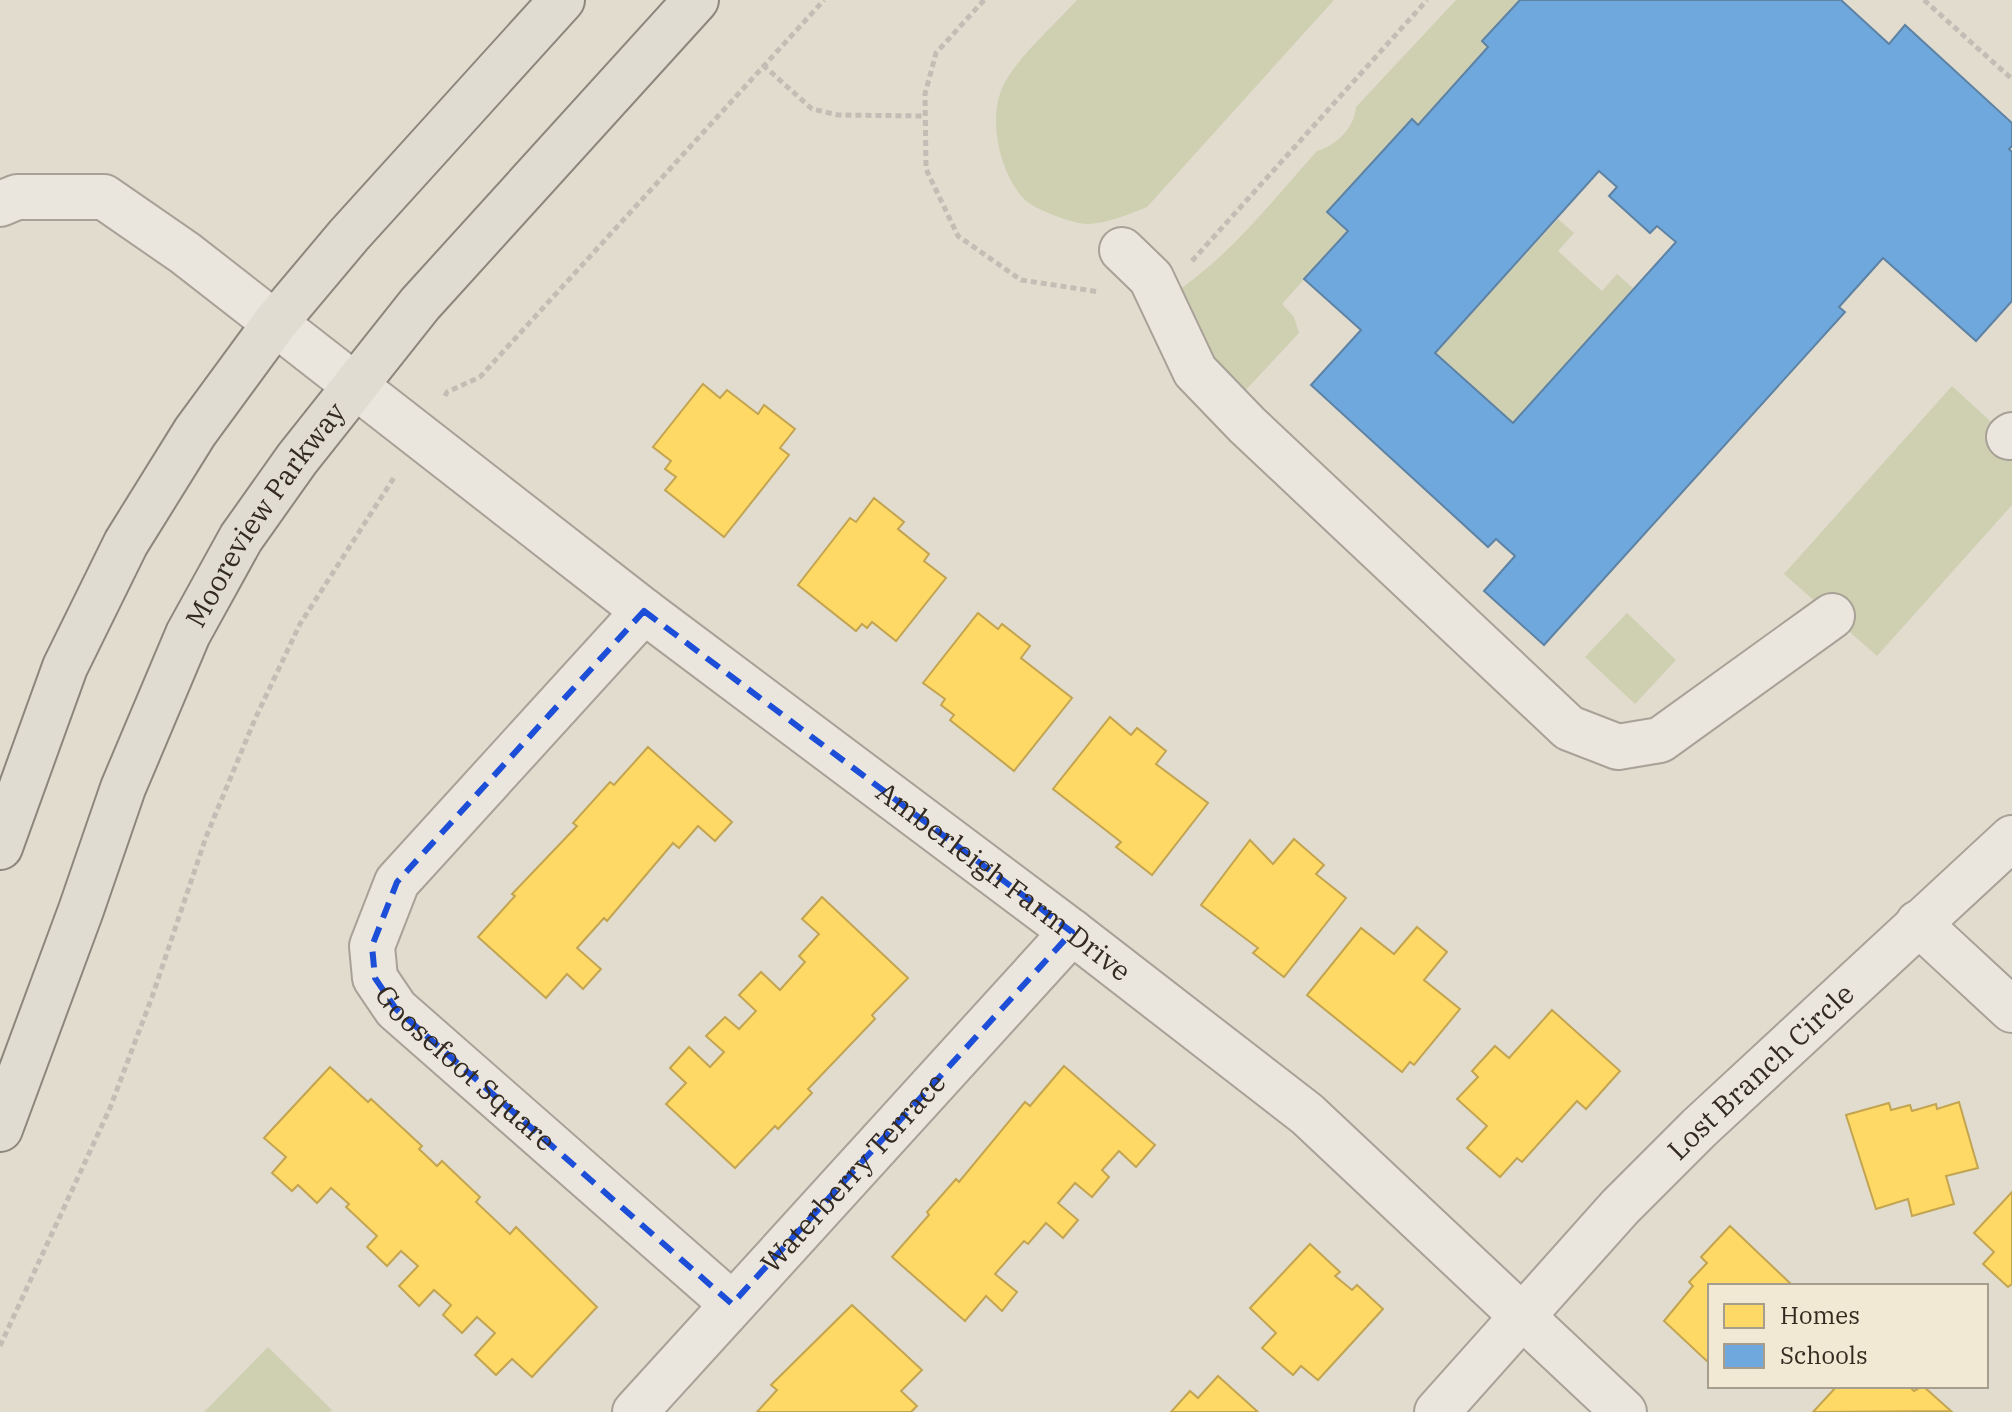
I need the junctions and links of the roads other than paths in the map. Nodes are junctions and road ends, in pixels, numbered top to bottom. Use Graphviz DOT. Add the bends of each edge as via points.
graph roads {
  1 [pos="562,0"];
  2 [pos="696,0"];
  3 [pos="0,204"];
  4 [pos="1136,264"];
  5 [pos="275,323"];
  6 [pos="355,383"];
  7 [pos="644,611"];
  8 [pos="1832,616"];
  9 [pos="2012,838"];
  10 [pos="0,847"];
  11 [pos="1918,923"];
  12 [pos="1072,932"];
  13 [pos="2012,1010"];
  14 [pos="0,1129"];
  15 [pos="732,1304"];
  16 [pos="1521,1316"];
  17 [pos="635,1412"];
  18 [pos="1437,1412"];
  19 [pos="1624,1412"];
  1 -- 5 [label="main road"];
  2 -- 6 [label="main road, Mooreview Parkway"];
  3 -- 5 [label="street, Amberleigh Farm Drive" via="17,197 104,197"];
  4 -- 8 [label="street" via="1195,371 1569,728 1618,747 1660,740"];
  5 -- 6 [label="street, Amberleigh Farm Drive"];
  5 -- 10 [label="main road" via="195,432 126,543 65,667"];
  6 -- 7 [label="street, Amberleigh Farm Drive"];
  6 -- 14 [label="main road, Mooreview Parkway" via="241,538 188,634 123,788"];
  7 -- 12 [label="street, Amberleigh Farm Drive"];
  7 -- 15 [label="street, Goosefoot Square" via="397,882 372,946 375,978 396,1009"];
  9 -- 11 [label="street, Lost Branch Circle"];
  11 -- 13 [label="street"];
  11 -- 16 [label="street, Lost Branch Circle" via="1699,1128"];
  12 -- 15 [label="street, Waterberry Terrace"];
  12 -- 16 [label="street, Amberleigh Farm Drive" via="1307,1114"];
  15 -- 17 [label="street, Waterberry Terrace"];
  16 -- 18 [label="street, Lost Branch Circle"];
  16 -- 19 [label="street, Amberleigh Farm Drive"];
}
